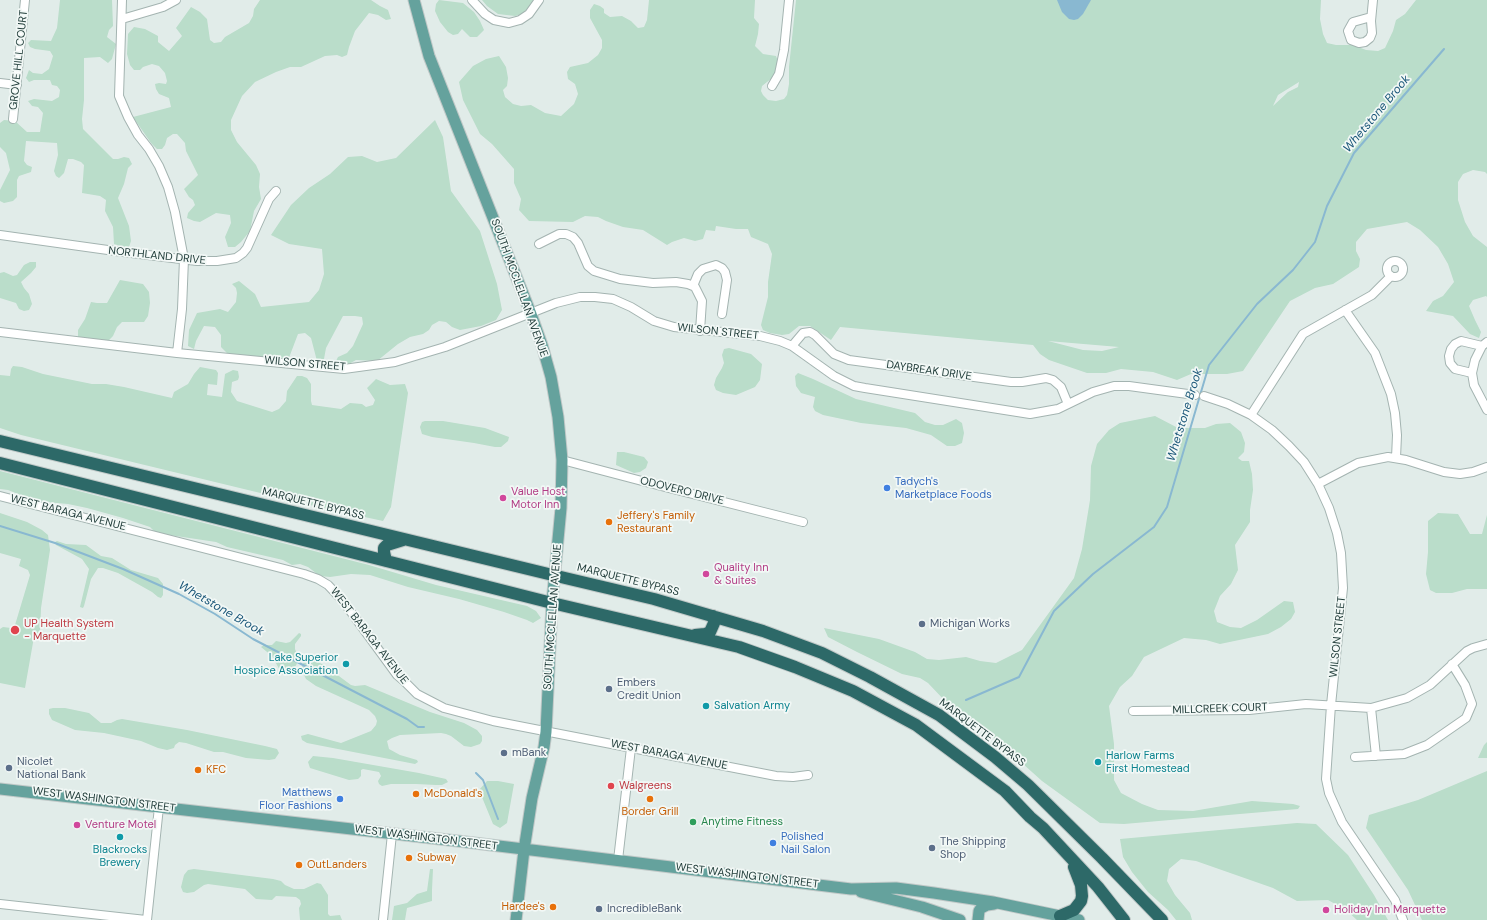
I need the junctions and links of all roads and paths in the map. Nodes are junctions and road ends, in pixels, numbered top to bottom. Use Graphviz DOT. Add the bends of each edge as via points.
graph roads {
  1 [pos="25,0"];
  2 [pos="122,0"];
  3 [pos="176,0"];
  4 [pos="414,0"];
  5 [pos="472,0"];
  6 [pos="539,0"];
  7 [pos="789,0"];
  8 [pos="1373,0"];
  9 [pos="1371,17"];
  10 [pos="122,19"];
  11 [pos="0,83"];
  12 [pos="16,85"];
  13 [pos="772,86"];
  14 [pos="13,119"];
  15 [pos="276,191"];
  16 [pos="0,235"];
  17 [pos="539,244"];
  18 [pos="184,259"];
  19 [pos="1391,276"];
  20 [pos="693,286"];
  21 [pos="1345,310"];
  22 [pos="531,314"];
  23 [pos="722,314"];
  24 [pos="700,331"];
  25 [pos="0,332"];
  26 [pos="1484,344"];
  27 [pos="792,346"];
  28 [pos="178,353"];
  29 [pos="1472,373"];
  30 [pos="1195,395"];
  31 [pos="1204,396"];
  32 [pos="1068,404"];
  33 [pos="1487,410"];
  34 [pos="1251,415"];
  35 [pos="0,441"];
  36 [pos="1396,458"];
  37 [pos="562,460"];
  38 [pos="0,463"];
  39 [pos="1487,467"];
  40 [pos="1318,484"];
  41 [pos="0,496"];
  42 [pos="803,522"];
  43 [pos="406,540"];
  44 [pos="386,561"];
  45 [pos="555,576"];
  46 [pos="552,603"];
  47 [pos="713,616"];
  48 [pos="689,635"];
  49 [pos="1487,644"];
  50 [pos="1452,664"];
  51 [pos="1331,705"];
  52 [pos="1371,708"];
  53 [pos="1133,711"];
  54 [pos="546,732"];
  55 [pos="631,748"];
  56 [pos="1376,756"];
  57 [pos="1355,757"];
  58 [pos="808,775"];
  59 [pos="0,789"];
  60 [pos="159,807"];
  61 [pos="392,834"];
  62 [pos="524,850"];
  63 [pos="1071,858"];
  64 [pos="618,860"];
  65 [pos="851,889"];
  66 [pos="0,904"];
  67 [pos="1001,904"];
  68 [pos="1064,918"];
  69 [pos="146,920"];
  70 [pos="383,920"];
  71 [pos="516,920"];
  72 [pos="960,920"];
  73 [pos="978,920"];
  74 [pos="1079,920"];
  75 [pos="1124,920"];
  76 [pos="1162,920"];
  77 [pos="1403,920"];
  1 -- 12 [label="street, GROVE HILL COURT"];
  2 -- 10 [label="street"];
  3 -- 10 [label="street" via="163,7"];
  4 -- 22 [label="main road, SOUTH MCCLELLAN AVENUE" via="429,56"];
  5 -- 6 [label="street" via="494,20 509,23 529,14"];
  7 -- 13 [label="street" via="784,50 779,74"];
  8 -- 9 [label="street"];
  10 -- 18 [label="street" via="119,96 128,117 159,166 168,187"];
  11 -- 12 [label="street"];
  12 -- 14 [label="street, GROVE HILL COURT"];
  15 -- 18 [label="street, NORTHLAND DRIVE" via="269,199 247,248 240,256 217,261"];
  16 -- 18 [label="street, NORTHLAND DRIVE"];
  17 -- 20 [label="street" via="559,234 566,234 578,243 588,266 594,270 620,279 653,283 676,282"];
  18 -- 28 [label="street"];
  19 -- 21 [label="street" via="1372,295"];
  20 -- 23 [label="street" via="703,269 716,265 722,268 727,280"];
  20 -- 24 [label="street" via="702,301"];
  21 -- 34 [label="street" via="1303,334"];
  21 -- 36 [label="street" via="1375,353 1391,394 1396,413"];
  22 -- 24 [label="street, WILSON STREET" via="556,303 580,297 595,297 631,307 654,321"];
  22 -- 28 [label="street, WILSON STREET" via="445,347 395,362 344,369"];
  22 -- 37 [label="main road, SOUTH MCCLELLAN AVENUE" via="551,377"];
  24 -- 27 [label="street, WILSON STREET" via="760,336"];
  25 -- 28 [label="street, WILSON STREET"];
  26 -- 29 [label="street" via="1475,360"];
  26 -- 29 [label="street" via="1461,341 1454,344 1451,349 1450,363 1455,369"];
  27 -- 32 [label="street, WILSON STREET" via="834,376 854,386 1030,414 1048,412"];
  27 -- 32 [label="street, DAYBREAK DRIVE" via="803,333 810,332 834,354 849,360 1011,382 1046,378 1061,387"];
  29 -- 33 [label="street" via="1474,385"];
  30 -- 32 [label="street, WILSON STREET" via="1114,386 1093,392"];
  31 -- 34 [label="street, WILSON STREET"];
  34 -- 40 [label="street, WILSON STREET" via="1289,446 1304,462"];
  35 -- 43 [label="highway, MARQUETTE BYPASS"];
  36 -- 39 [label="street" via="1460,474"];
  36 -- 40 [label="street" via="1388,457 1358,463"];
  37 -- 42 [label="street, ODOVERO DRIVE"];
  37 -- 45 [label="main road, SOUTH MCCLELLAN AVENUE"];
  38 -- 44 [label="highway"];
  40 -- 51 [label="street, WILSON STREET" via="1337,533 1343,572"];
  41 -- 54 [label="street, WEST BARAGA AVENUE" via="312,576 328,585 338,595 397,675 417,694 456,712"];
  43 -- 44 [label="highway" via="384,548"];
  43 -- 45 [label="highway, MARQUETTE BYPASS"];
  44 -- 46 [label="highway"];
  45 -- 46 [label="main road, SOUTH MCCLELLAN AVENUE"];
  45 -- 47 [label="highway, MARQUETTE BYPASS" via="654,599"];
  46 -- 48 [label="highway"];
  46 -- 54 [label="main road, SOUTH MCCLELLAN AVENUE"];
  47 -- 48 [label="highway" via="714,623 710,632"];
  47 -- 76 [label="highway, MARQUETTE BYPASS" via="822,653 939,715 1028,785"];
  48 -- 63 [label="highway" via="739,647 795,667 853,692 916,725 1005,791"];
  49 -- 50 [label="street, MILLCREEK COURT" via="1467,651"];
  50 -- 52 [label="street, MILLCREEK COURT" via="1430,685 1407,698"];
  50 -- 56 [label="street" via="1465,685 1472,704 1466,718 1427,745 1404,754"];
  51 -- 52 [label="street, MILLCREEK COURT"];
  51 -- 53 [label="street, MILLCREEK COURT" via="1306,704 1249,710"];
  51 -- 77 [label="street, WILSON STREET" via="1326,771 1328,793 1342,822 1395,900"];
  52 -- 56 [label="street"];
  54 -- 55 [label="street, WEST BARAGA AVENUE"];
  54 -- 62 [label="main road, SOUTH MCCLELLAN AVENUE"];
  55 -- 58 [label="street, WEST BARAGA AVENUE" via="776,776"];
  55 -- 64 [label="street"];
  56 -- 57 [label="street"];
  59 -- 60 [label="main road, WEST WASHINGTON STREET"];
  60 -- 61 [label="main road, WEST WASHINGTON STREET"];
  60 -- 69 [label="street"];
  61 -- 62 [label="main road, WEST WASHINGTON STREET"];
  61 -- 70 [label="street"];
  62 -- 64 [label="main road, WEST WASHINGTON STREET"];
  62 -- 71 [label="main road, SOUTH MCCLELLAN AVENUE"];
  63 -- 68 [label="highway" via="1080,880 1082,896 1077,907"];
  63 -- 75 [label="highway"];
  64 -- 65 [label="main road, WEST WASHINGTON STREET"];
  65 -- 67 [label="main road, WEST WASHINGTON STREET" via="896,888"];
  65 -- 72 [label="main road, WEST WASHINGTON STREET"];
  66 -- 69 [label="street"];
  67 -- 68 [label="main road, WEST WASHINGTON STREET"];
  67 -- 73 [label="main road" via="981,908"];
  68 -- 74 [label="main road, WEST WASHINGTON STREET"];
}
